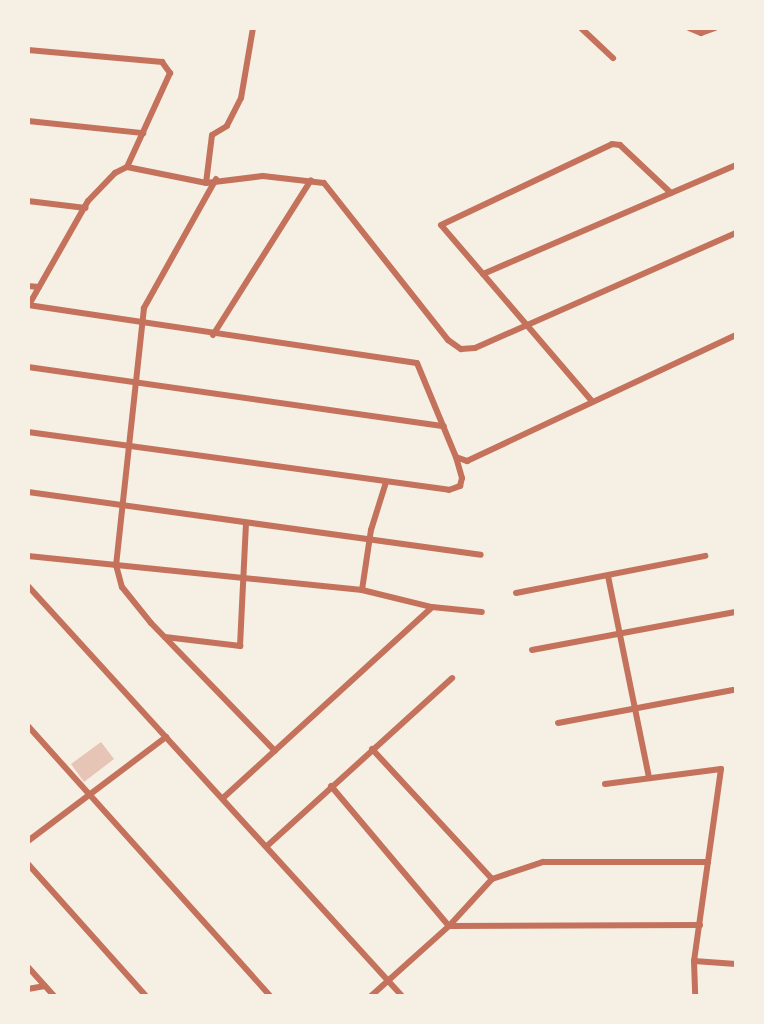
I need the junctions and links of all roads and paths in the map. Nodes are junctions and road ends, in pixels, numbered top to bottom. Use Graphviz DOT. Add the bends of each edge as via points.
graph roads {
  1 [pos="253,28"];
  2 [pos="581,28"];
  3 [pos="689,28"];
  4 [pos="715,28"];
  5 [pos="28,50"];
  6 [pos="614,58"];
  7 [pos="28,121"];
  8 [pos="143,133"];
  9 [pos="735,165"];
  10 [pos="127,167"];
  11 [pos="216,179"];
  12 [pos="312,180"];
  13 [pos="206,183"];
  14 [pos="671,193"];
  15 [pos="28,201"];
  16 [pos="86,208"];
  17 [pos="735,233"];
  18 [pos="483,273"];
  19 [pos="28,286"];
  20 [pos="39,287"];
  21 [pos="29,304"];
  22 [pos="142,325"];
  23 [pos="527,325"];
  24 [pos="213,335"];
  25 [pos="735,336"];
  26 [pos="28,367"];
  27 [pos="137,385"];
  28 [pos="591,400"];
  29 [pos="444,426"];
  30 [pos="28,432"];
  31 [pos="130,449"];
  32 [pos="456,457"];
  33 [pos="386,482"];
  34 [pos="28,492"];
  35 [pos="122,508"];
  36 [pos="246,524"];
  37 [pos="369,541"];
  38 [pos="481,555"];
  39 [pos="28,556"];
  40 [pos="705,556"];
  41 [pos="116,565"];
  42 [pos="609,576"];
  43 [pos="244,580"];
  44 [pos="28,586"];
  45 [pos="362,590"];
  46 [pos="516,593"];
  47 [pos="432,607"];
  48 [pos="482,612"];
  49 [pos="735,612"];
  50 [pos="620,634"];
  51 [pos="165,637"];
  52 [pos="532,650"];
  53 [pos="452,678"];
  54 [pos="733,690"];
  55 [pos="635,708"];
  56 [pos="558,723"];
  57 [pos="28,726"];
  58 [pos="166,737"];
  59 [pos="372,748"];
  60 [pos="275,751"];
  61 [pos="650,778"];
  62 [pos="605,784"];
  63 [pos="331,786"];
  64 [pos="90,793"];
  65 [pos="223,798"];
  66 [pos="28,841"];
  67 [pos="267,846"];
  68 [pos="708,862"];
  69 [pos="28,864"];
  70 [pos="492,879"];
  71 [pos="700,925"];
  72 [pos="449,926"];
  73 [pos="694,962"];
  74 [pos="735,964"];
  75 [pos="28,967"];
  76 [pos="388,979"];
  77 [pos="45,986"];
  78 [pos="28,989"];
  79 [pos="54,996"];
  80 [pos="146,996"];
  81 [pos="270,996"];
  82 [pos="371,996"];
  83 [pos="402,996"];
  84 [pos="695,996"];
  1 -- 13 [label="street" via="241,98 227,126 212,135"];
  2 -- 6 [label="street"];
  3 -- 4 [label="street" via="701,33"];
  5 -- 8 [label="street" via="162,62 171,73"];
  7 -- 8 [label="street"];
  8 -- 10 [label="street"];
  9 -- 14 [label="street"];
  10 -- 13 [label="street"];
  10 -- 16 [label="street" via="115,173"];
  11 -- 12 [label="street"];
  11 -- 13 [label="street"];
  11 -- 22 [label="street" via="144,308"];
  12 -- 23 [label="street" via="324,183 448,340 461,349 475,348"];
  12 -- 24 [label="street"];
  14 -- 18 [label="street"];
  14 -- 18 [label="street" via="620,145 606,145 441,225"];
  15 -- 16 [label="street"];
  16 -- 20 [label="street"];
  17 -- 23 [label="street"];
  18 -- 23 [label="street"];
  19 -- 20 [label="street"];
  20 -- 21 [label="street"];
  21 -- 22 [label="street"];
  22 -- 24 [label="street"];
  22 -- 27 [label="street"];
  23 -- 28 [label="street"];
  24 -- 29 [label="street" via="417,363"];
  25 -- 28 [label="street"];
  26 -- 27 [label="street"];
  27 -- 29 [label="street"];
  27 -- 31 [label="street"];
  28 -- 32 [label="street" via="467,461"];
  29 -- 32 [label="street"];
  30 -- 31 [label="street"];
  31 -- 33 [label="street"];
  31 -- 35 [label="street"];
  32 -- 33 [label="street" via="460,486"];
  33 -- 37 [label="street"];
  34 -- 35 [label="street"];
  35 -- 36 [label="street"];
  35 -- 41 [label="street"];
  36 -- 37 [label="street"];
  36 -- 43 [label="street"];
  37 -- 38 [label="street"];
  37 -- 45 [label="street"];
  39 -- 41 [label="street"];
  40 -- 42 [label="street"];
  41 -- 43 [label="street"];
  41 -- 51 [label="street" via="122,587"];
  42 -- 46 [label="street"];
  42 -- 50 [label="street"];
  43 -- 45 [label="street"];
  43 -- 51 [label="street" via="240,646"];
  44 -- 58 [label="street"];
  45 -- 47 [label="street"];
  47 -- 48 [label="street"];
  47 -- 60 [label="street"];
  49 -- 50 [label="street"];
  50 -- 52 [label="street"];
  50 -- 55 [label="street"];
  51 -- 60 [label="street"];
  53 -- 59 [label="street"];
  54 -- 55 [label="street"];
  55 -- 56 [label="street"];
  55 -- 61 [label="street"];
  57 -- 64 [label="street"];
  58 -- 64 [label="street"];
  58 -- 65 [label="street"];
  59 -- 63 [label="street"];
  59 -- 70 [label="street"];
  60 -- 65 [label="street"];
  61 -- 62 [label="street"];
  61 -- 68 [label="street" via="721,769"];
  63 -- 67 [label="street"];
  63 -- 72 [label="street"];
  64 -- 66 [label="street"];
  64 -- 81 [label="street"];
  65 -- 67 [label="street"];
  67 -- 76 [label="street"];
  68 -- 70 [label="street" via="543,862"];
  68 -- 71 [label="street"];
  69 -- 80 [label="street"];
  70 -- 72 [label="street"];
  71 -- 72 [label="street"];
  71 -- 73 [label="street"];
  72 -- 76 [label="street"];
  73 -- 74 [label="street"];
  73 -- 84 [label="street"];
  75 -- 77 [label="street"];
  76 -- 82 [label="street"];
  76 -- 83 [label="street"];
  77 -- 78 [label="street"];
  77 -- 79 [label="street"];
}
